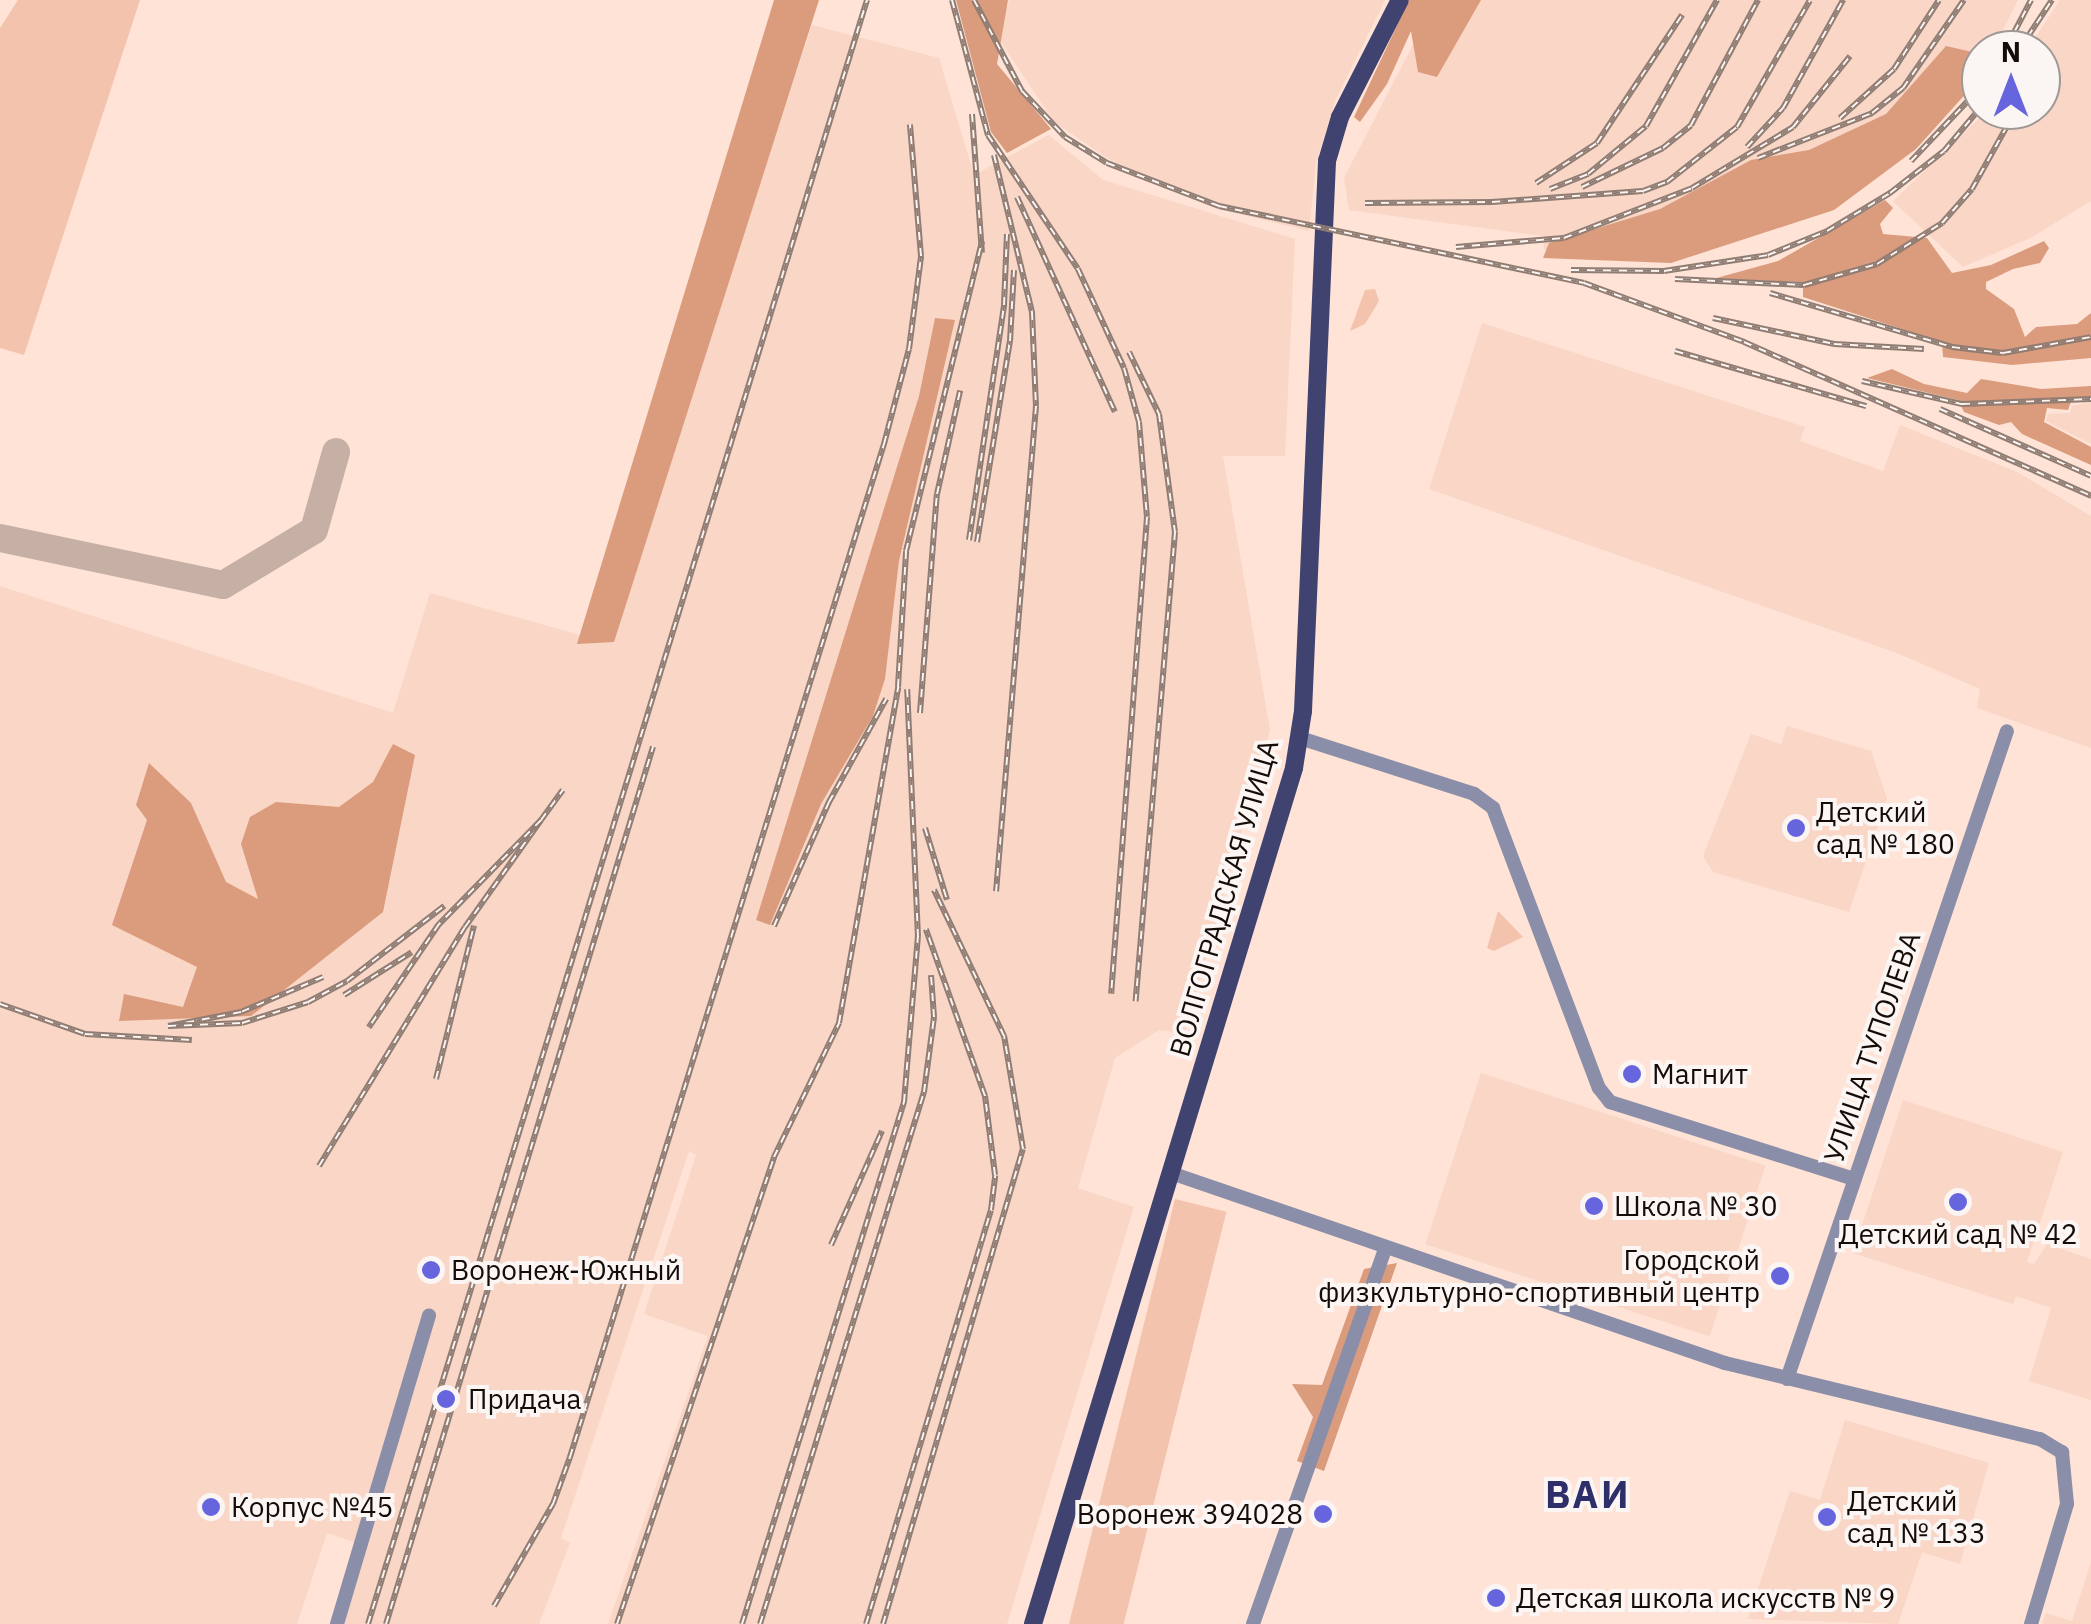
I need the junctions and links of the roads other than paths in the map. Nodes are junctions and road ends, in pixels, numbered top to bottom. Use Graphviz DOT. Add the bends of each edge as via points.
graph roads {
  1 [pos="1400,0"];
  2 [pos="2007,731"];
  3 [pos="1300,738"];
  4 [pos="1171,1173"];
  5 [pos="1854,1179"];
  6 [pos="1385,1250"];
  7 [pos="429,1315"];
  8 [pos="1786,1380"];
  9 [pos="337,1624"];
  10 [pos="1034,1624"];
  11 [pos="1253,1624"];
  12 [pos="2031,1624"];
  1 -- 3 [label="main road, ВОЛГОГРАДСКАЯ УЛИЦА" via="1340,117 1326,161"];
  2 -- 5 [label="street, УЛИЦА ТУПОЛЕВА"];
  3 -- 4 [label="main road, ВОЛГОГРАДСКАЯ УЛИЦА"];
  3 -- 5 [label="street" via="1474,794 1493,808 1599,1088 1610,1102"];
  4 -- 6 [label="street"];
  4 -- 10 [label="main road, ВОЛГОГРАДСКАЯ УЛИЦА"];
  5 -- 8 [label="street, УЛИЦА ТУПОЛЕВА"];
  6 -- 8 [label="street"];
  6 -- 11 [label="street"];
  7 -- 9 [label="street"];
  8 -- 12 [label="street" via="2040,1440 2062,1452 2067,1504"];
}
